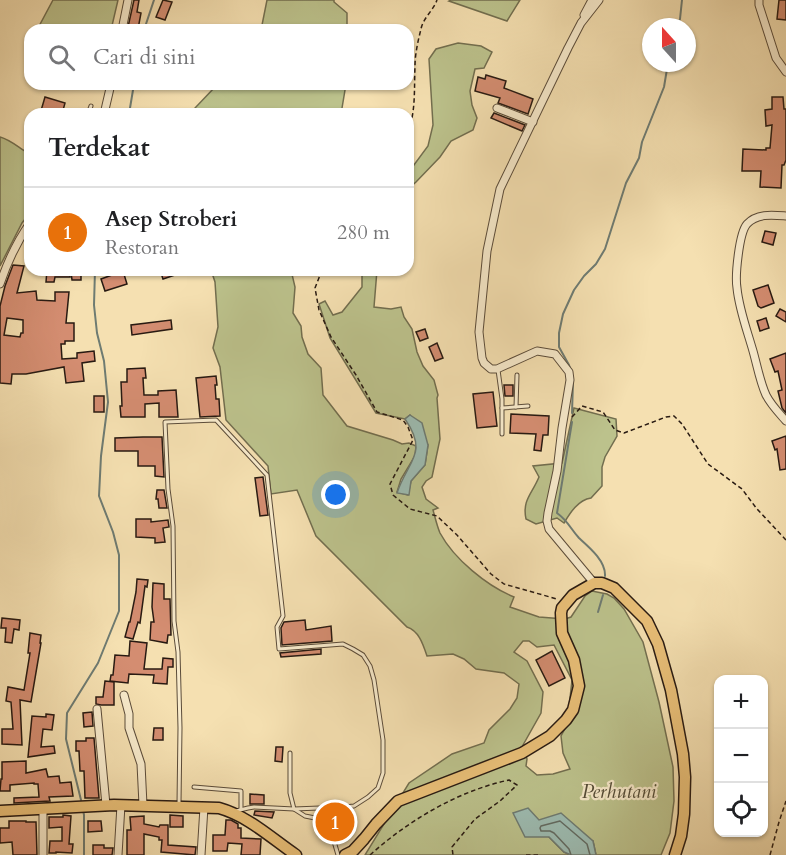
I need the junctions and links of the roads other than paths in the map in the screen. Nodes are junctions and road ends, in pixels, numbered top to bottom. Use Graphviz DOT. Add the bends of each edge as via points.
graph roads {
  1 [pos="128,0"];
  2 [pos="592,0"];
  3 [pos="598,0"];
  4 [pos="759,0"];
  5 [pos="581,23"];
  6 [pos="123,24"];
  7 [pos="786,72"];
  8 [pos="110,90"];
  9 [pos="105,108"];
  10 [pos="497,108"];
  11 [pos="532,122"];
  12 [pos="786,216"];
  13 [pos="24,232"];
  14 [pos="0,284"];
  15 [pos="497,369"];
  16 [pos="517,375"];
  17 [pos="528,406"];
  18 [pos="516,407"];
  19 [pos="502,408"];
  20 [pos="786,421"];
  21 [pos="502,434"];
  22 [pos="594,583"];
  23 [pos="124,695"];
  24 [pos="97,709"];
  25 [pos="290,753"];
  26 [pos="194,787"];
  27 [pos="106,805"];
  28 [pos="122,805"];
  29 [pos="143,805"];
  30 [pos="178,806"];
  31 [pos="204,807"];
  32 [pos="43,809"];
  33 [pos="294,809"];
  34 [pos="0,811"];
  35 [pos="238,811"];
  36 [pos="43,855"];
  37 [pos="118,855"];
  38 [pos="201,855"];
  39 [pos="297,855"];
  40 [pos="338,855"];
  41 [pos="345,855"];
  42 [pos="675,855"];
  1 -- 6 [label="street"];
  2 -- 5 [label="street"];
  3 -- 5 [label="street"];
  4 -- 7 [label="street" via="776,58"];
  5 -- 11 [label="street"];
  8 -- 9 [label="street"];
  10 -- 11 [label="street"];
  11 -- 15 [label="street" via="500,189 487,251 479,332 484,363"];
  12 -- 20 [label="street" via="759,216 747,224 736,285 764,388"];
  13 -- 14 [label="street" via="8,258"];
  15 -- 19 [label="lane"];
  15 -- 22 [label="street" via="537,351 555,354 569,372 547,521 549,530"];
  16 -- 18 [label="lane"];
  17 -- 18 [label="lane"];
  18 -- 19 [label="lane"];
  19 -- 21 [label="lane"];
  22 -- 41 [label="main road" via="573,595 564,605 560,620 579,686 573,710 558,729 522,753 398,801"];
  22 -- 42 [label="main road" via="614,588 647,621 658,644 671,690 685,777 684,814"];
  23 -- 29 [label="street" via="129,728 141,764"];
  24 -- 27 [label="street"];
  25 -- 33 [label="lane"];
  26 -- 35 [label="lane" via="241,791"];
  27 -- 28 [label="main road"];
  27 -- 32 [label="main road"];
  28 -- 29 [label="main road"];
  28 -- 37 [label="street"];
  29 -- 30 [label="main road"];
  30 -- 31 [label="main road"];
  30 -- 33 [label="lane" via="178,652 165,422 216,420 267,475 283,616 277,627 279,648 343,644 363,655 374,680 383,741 383,773 378,788 354,806"];
  31 -- 35 [label="main road"];
  31 -- 38 [label="street"];
  32 -- 34 [label="main road"];
  32 -- 36 [label="street"];
  33 -- 35 [label="lane" via="254,807"];
  33 -- 40 [label="lane" via="325,826"];
  35 -- 39 [label="main road"];
}
